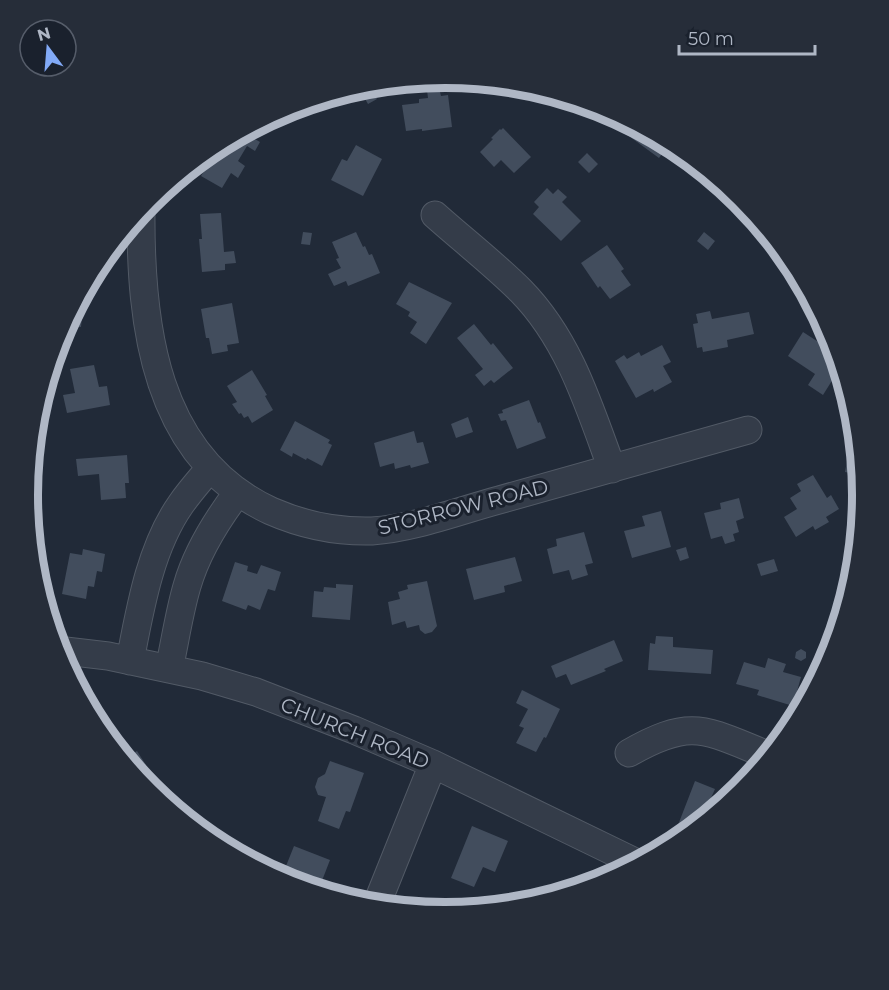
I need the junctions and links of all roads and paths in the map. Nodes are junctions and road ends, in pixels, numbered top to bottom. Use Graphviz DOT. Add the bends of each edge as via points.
graph roads {
  1 [pos="435,215"];
  2 [pos="142,224"];
  3 [pos="748,430"];
  4 [pos="210,468"];
  5 [pos="612,469"];
  6 [pos="238,492"];
  7 [pos="68,652"];
  8 [pos="130,660"];
  9 [pos="169,669"];
  10 [pos="760,752"];
  11 [pos="629,753"];
  12 [pos="434,764"];
  13 [pos="628,858"];
  14 [pos="380,897"];
  1 -- 5 [label="street" via="522,292 550,328 589,402"];
  2 -- 4 [label="street, STORROW ROAD" via="144,282 158,376 183,433"];
  3 -- 5 [label="street, STORROW ROAD"];
  4 -- 6 [label="street, STORROW ROAD"];
  4 -- 8 [label="street" via="180,505 156,556"];
  5 -- 6 [label="street, STORROW ROAD" via="413,524 373,531 307,525 262,507"];
  6 -- 9 [label="street" via="212,529 186,586"];
  7 -- 8 [label="street, CHURCH ROAD"];
  8 -- 9 [label="street, CHURCH ROAD"];
  9 -- 12 [label="street, CHURCH ROAD" via="255,693"];
  10 -- 11 [label="street" via="692,730 662,736"];
  12 -- 13 [label="street, CHURCH ROAD"];
  12 -- 14 [label="street"];
}
